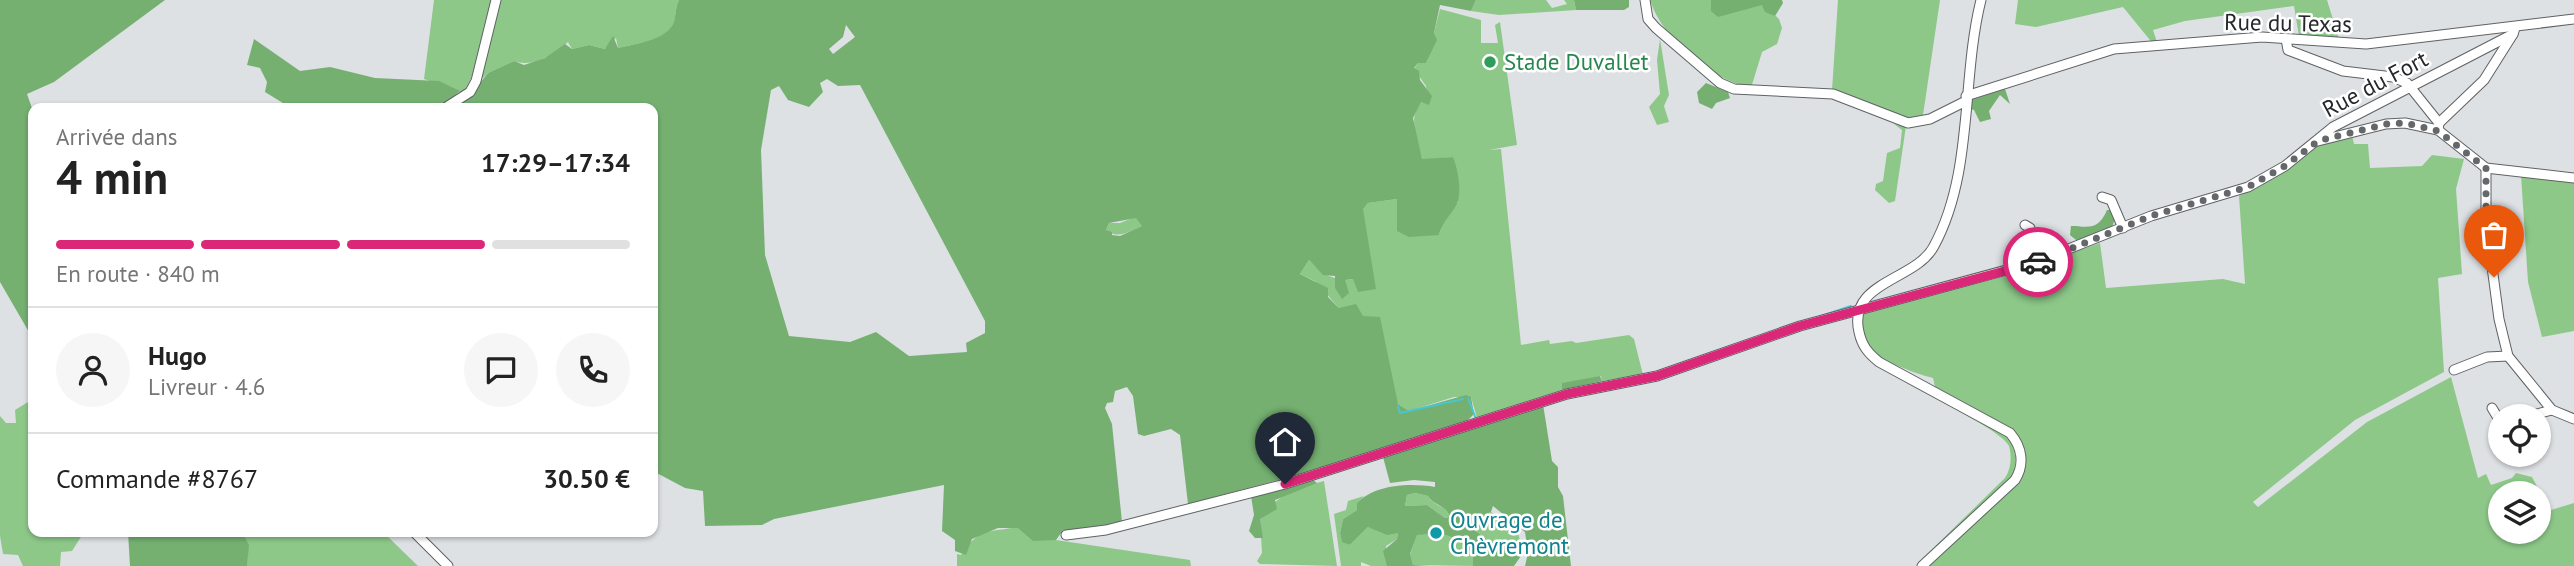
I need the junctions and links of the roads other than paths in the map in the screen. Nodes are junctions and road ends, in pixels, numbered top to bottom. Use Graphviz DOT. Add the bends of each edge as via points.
graph roads {
  1 [pos="496,0"];
  2 [pos="1645,0"];
  3 [pos="1982,0"];
  4 [pos="2574,19"];
  5 [pos="2514,31"];
  6 [pos="2286,39"];
  7 [pos="2413,85"];
  8 [pos="1966,99"];
  9 [pos="453,103"];
  10 [pos="2438,127"];
  11 [pos="2318,141"];
  12 [pos="2486,168"];
  13 [pos="2574,178"];
  14 [pos="2102,197"];
  15 [pos="2025,226"];
  16 [pos="2123,228"];
  17 [pos="2036,262"];
  18 [pos="1874,291"];
  19 [pos="1880,304"];
  20 [pos="1859,310"];
  21 [pos="2508,356"];
  22 [pos="2454,370"];
  23 [pos="2552,410"];
  24 [pos="2574,419"];
  25 [pos="1066,535"];
  26 [pos="419,537"];
  27 [pos="449,566"];
  28 [pos="1922,566"];
  1 -- 9 [label="street" via="476,81 470,92"];
  2 -- 8 [label="street, Rue du Texas" via="1648,19 1656,29 1720,83 1734,89 1833,94 1908,123 1930,119"];
  3 -- 8 [label="street"];
  4 -- 5 [label="street, Rue du Texas"];
  5 -- 6 [label="street, Rue du Texas" via="2366,44"];
  5 -- 7 [label="street, Rue du Fort"];
  5 -- 10 [label="street" via="2484,80"];
  6 -- 7 [label="street" via="2288,50 2343,71 2393,77"];
  6 -- 8 [label="street, Rue du Texas" via="2114,49"];
  7 -- 10 [label="street"];
  7 -- 11 [label="street, Rue du Fort" via="2333,127"];
  8 -- 18 [label="street" via="1956,184 1936,243 1926,258"];
  10 -- 11 [label="street" via="2386,124"];
  10 -- 12 [label="street"];
  11 -- 16 [label="street, Rue du Fort" via="2248,187"];
  12 -- 13 [label="street"];
  12 -- 21 [label="street" via="2486,222"];
  14 -- 16 [label="street" via="2111,201"];
  15 -- 17 [label="street" via="2030,228"];
  16 -- 17 [label="street, Rue du Fort"];
  17 -- 19 [label="street, Rue du Fort"];
  18 -- 19 [label="street"];
  18 -- 20 [label="street"];
  19 -- 20 [label="street, Rue du Fort"];
  20 -- 25 [label="street, Rue du Fort" via="1657,376 1567,394 1285,484 1106,530"];
  20 -- 28 [label="street" via="1858,326 1867,352 2010,433 2021,453 2015,480"];
  21 -- 22 [label="street" via="2473,361"];
  21 -- 23 [label="street"];
  23 -- 24 [label="street"];
  26 -- 27 [label="street"];
}
